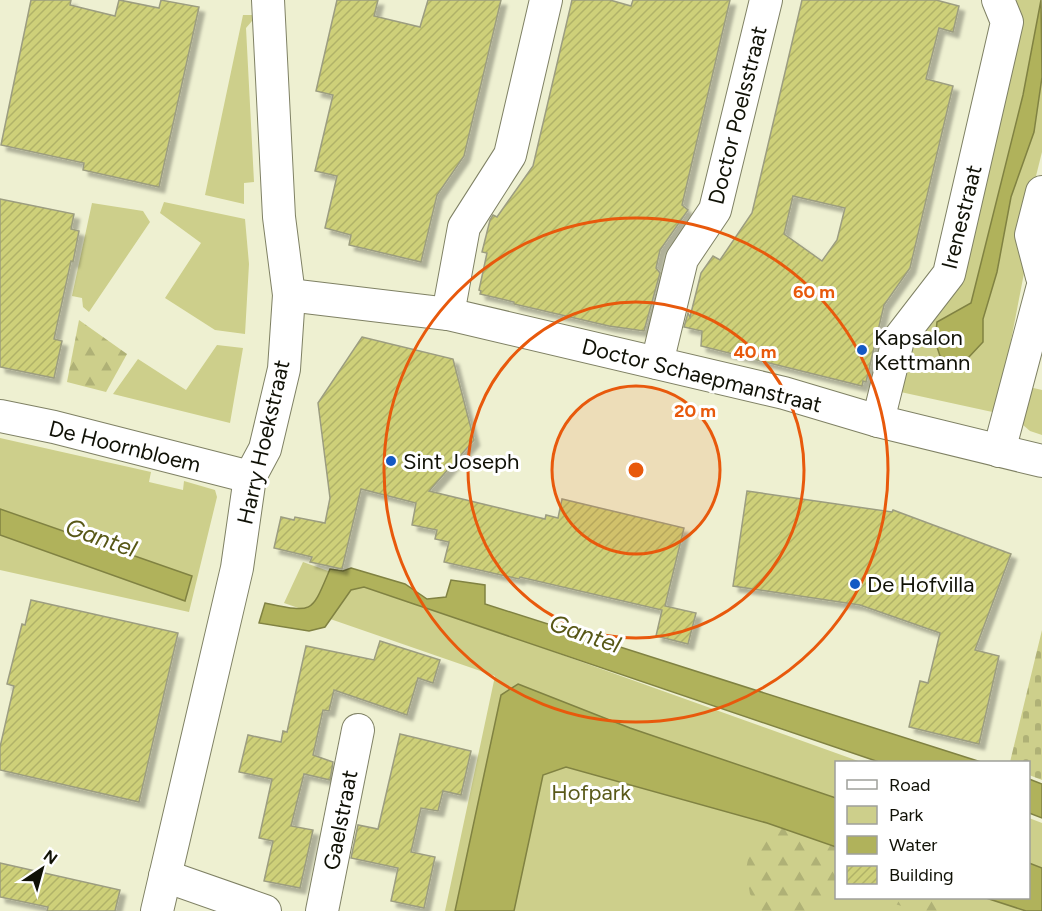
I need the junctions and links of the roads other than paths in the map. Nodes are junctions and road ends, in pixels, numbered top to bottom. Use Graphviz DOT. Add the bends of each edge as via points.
graph roads {
  1 [pos="268,0"];
  2 [pos="546,0"];
  3 [pos="766,0"];
  4 [pos="998,0"];
  5 [pos="1042,192"];
  6 [pos="1042,277"];
  7 [pos="1042,289"];
  8 [pos="289,295"];
  9 [pos="448,314"];
  10 [pos="657,363"];
  11 [pos="0,416"];
  12 [pos="878,421"];
  13 [pos="999,451"];
  14 [pos="1042,461"];
  15 [pos="250,477"];
  16 [pos="358,730"];
  17 [pos="165,876"];
  18 [pos="157,911"];
  19 [pos="265,911"];
  20 [pos="322,911"];
  1 -- 8 [label="street, Harry Hoekstraat" via="279,217"];
  2 -- 9 [label="street" via="510,155 464,226"];
  3 -- 10 [label="street, Doctor Poelsstraat" via="715,210 682,259"];
  4 -- 12 [label="street, Irenestraat" via="1007,22 949,274 898,340"];
  5 -- 6 [label="street" via="1031,235"];
  7 -- 13 [label="street"];
  8 -- 9 [label="street, Doctor Schaepmanstraat"];
  8 -- 15 [label="street, Harry Hoekstraat" via="284,369 265,449"];
  9 -- 10 [label="street, Doctor Schaepmanstraat"];
  10 -- 12 [label="street, Doctor Schaepmanstraat" via="784,393"];
  11 -- 15 [label="street, De Hoornbloem"];
  12 -- 13 [label="street, Doctor Schaepmanstraat"];
  13 -- 14 [label="street, Doctor Schaepmanstraat"];
  15 -- 17 [label="street, Harry Hoekstraat" via="237,568"];
  16 -- 20 [label="street, Gaelstraat"];
  17 -- 18 [label="street, Harry Hoekstraat"];
  17 -- 19 [label="street"];
}
